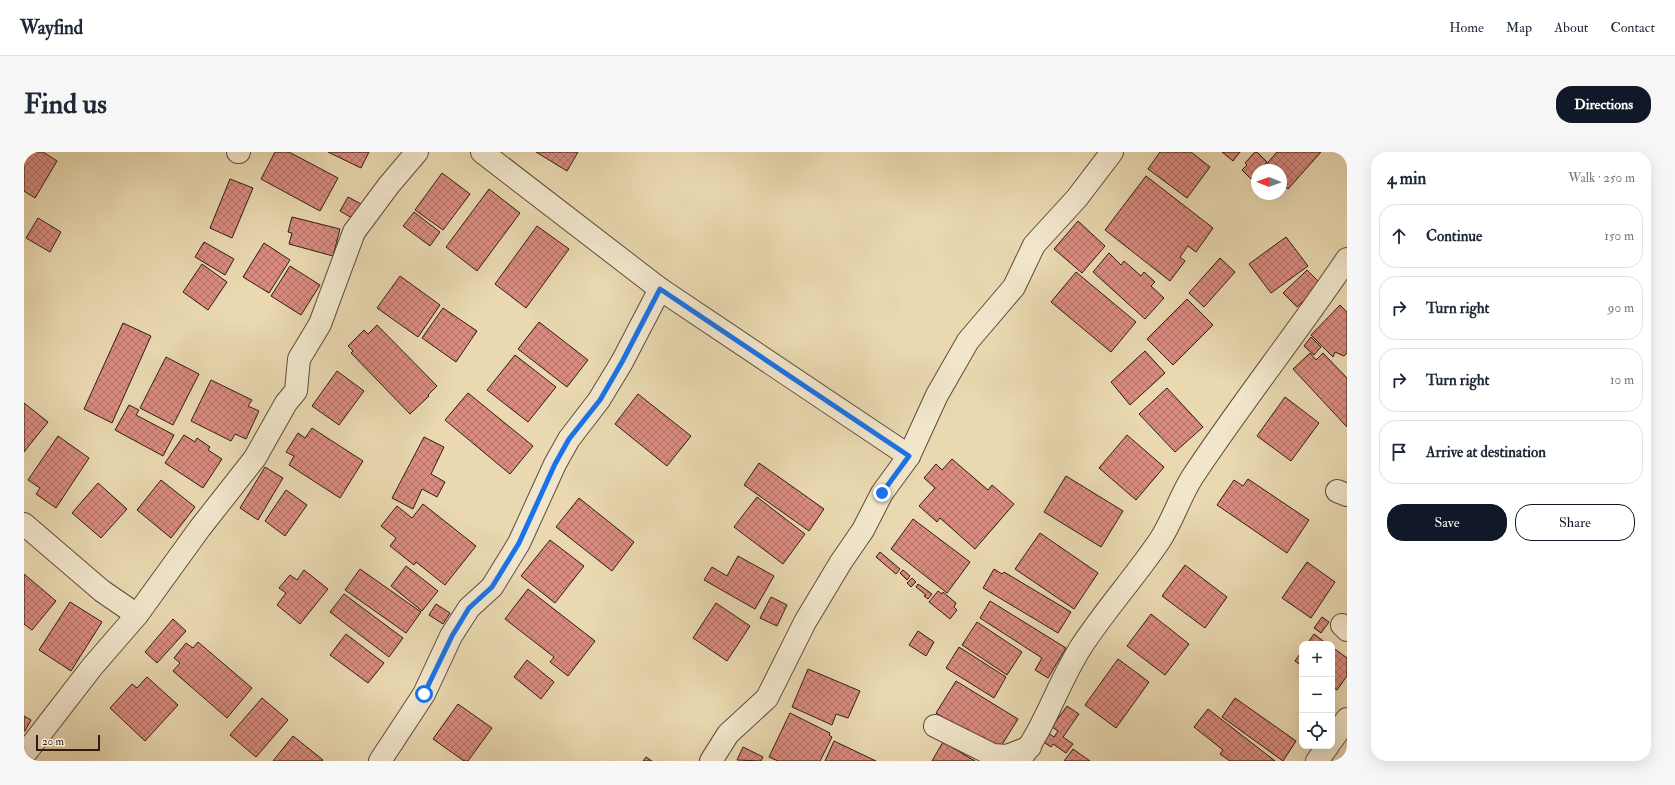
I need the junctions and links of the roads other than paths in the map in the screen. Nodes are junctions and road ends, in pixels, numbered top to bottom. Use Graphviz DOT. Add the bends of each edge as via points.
graph roads {
  1 [pos="416,152"];
  2 [pos="482,152"];
  3 [pos="1112,152"];
  4 [pos="1347,259"];
  5 [pos="660,289"];
  6 [pos="909,456"];
  7 [pos="24,524"];
  8 [pos="138,614"];
  9 [pos="1347,719"];
  10 [pos="935,726"];
  11 [pos="1335,736"];
  12 [pos="1326,749"];
  13 [pos="24,754"];
  14 [pos="1025,754"];
  15 [pos="384,760"];
  16 [pos="711,761"];
  17 [pos="1317,761"];
  1 -- 8 [label="street" via="354,232 320,324 299,359 296,391 286,403 255,458"];
  2 -- 5 [label="street"];
  3 -- 6 [label="street" via="1077,198 1034,245 1014,288 968,341 937,395"];
  4 -- 14 [label="street" via="1221,434 1190,480 1163,535 1080,648"];
  5 -- 6 [label="street"];
  5 -- 15 [label="street" via="600,400 569,439 555,464 519,543 492,587 469,608 452,636 424,694"];
  6 -- 16 [label="street" via="882,493 809,616 767,698 728,734"];
  7 -- 8 [label="street" via="102,591"];
  8 -- 13 [label="street" via="92,667"];
  9 -- 11 [label="street"];
  10 -- 14 [label="street" via="993,755"];
  12 -- 17 [label="street"];
}
